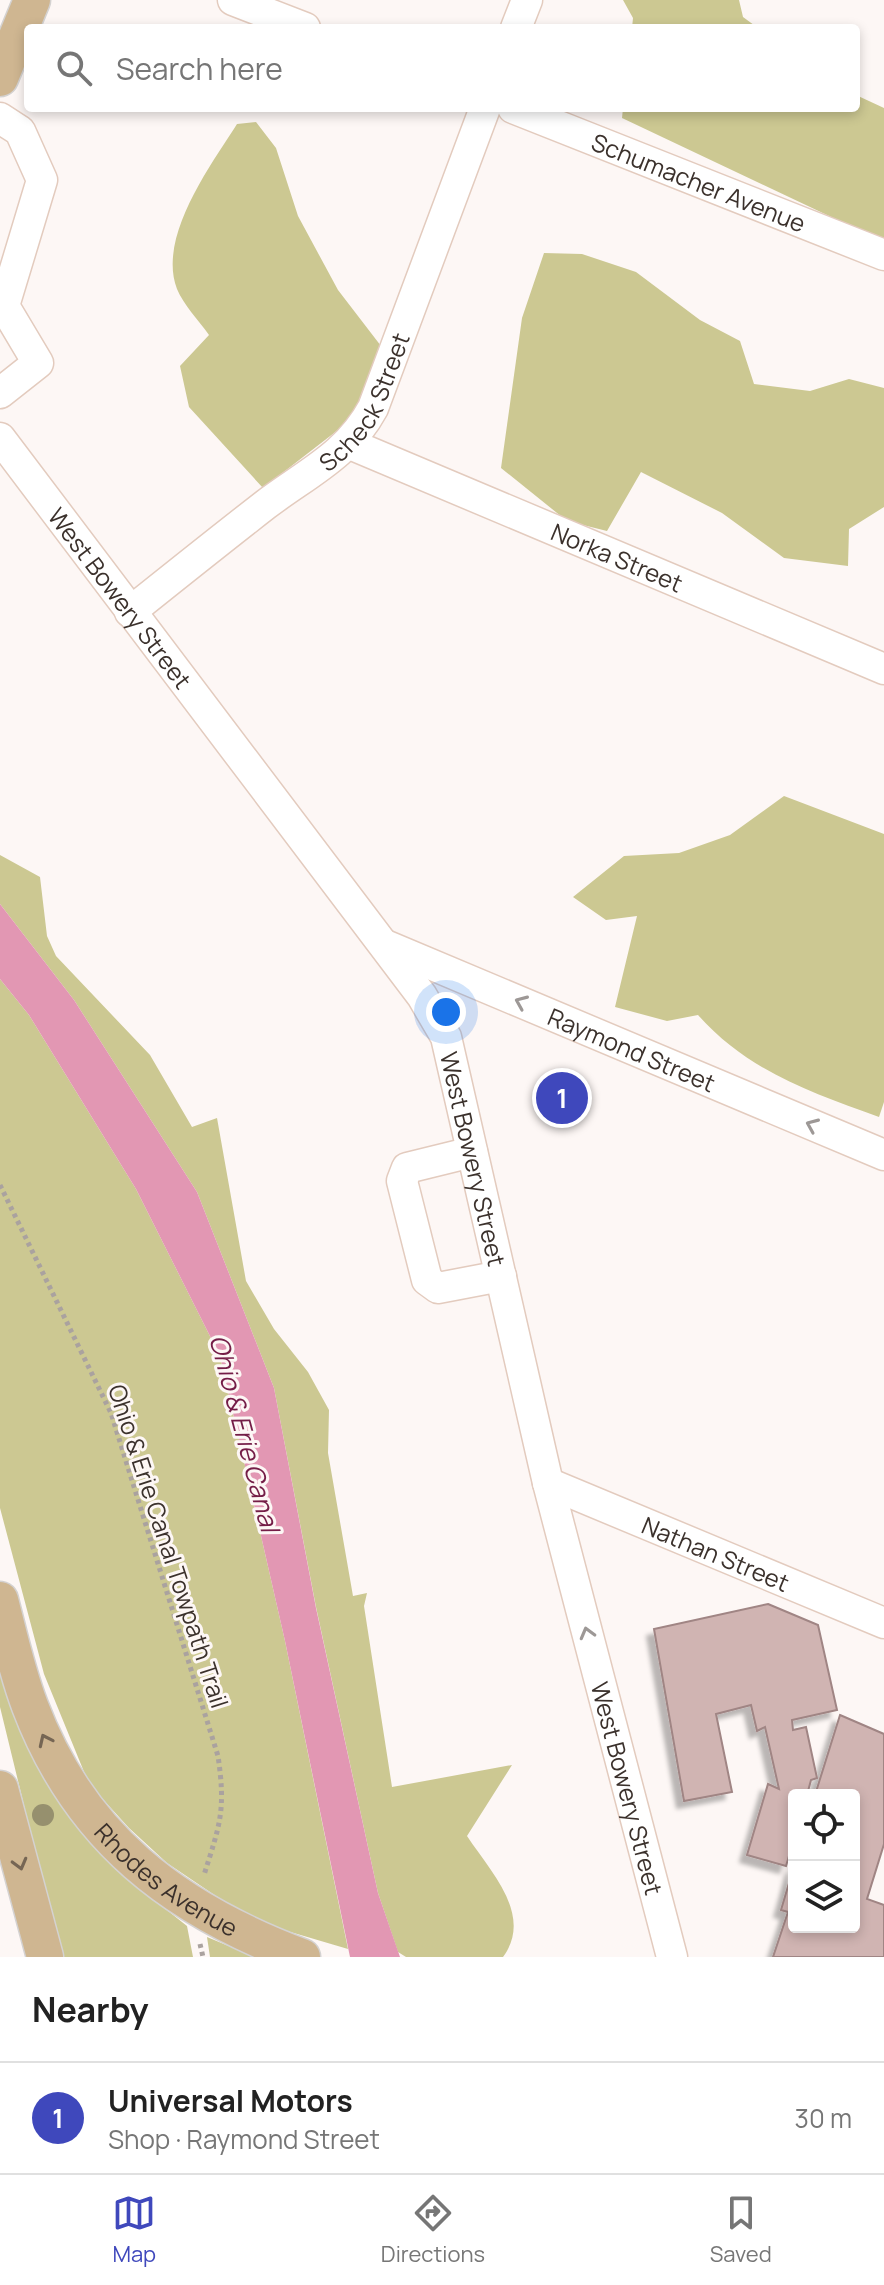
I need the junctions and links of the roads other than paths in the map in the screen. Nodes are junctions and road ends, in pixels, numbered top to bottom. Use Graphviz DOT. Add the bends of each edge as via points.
graph roads {
  1 [pos="32,0"];
  2 [pos="233,0"];
  3 [pos="527,0"];
  4 [pos="295,24"];
  5 [pos="518,24"];
  6 [pos="0,78"];
  7 [pos="484,112"];
  8 [pos="523,112"];
  9 [pos="0,118"];
  10 [pos="884,255"];
  11 [pos="2,307"];
  12 [pos="0,393"];
  13 [pos="0,438"];
  14 [pos="350,444"];
  15 [pos="130,612"];
  16 [pos="884,669"];
  17 [pos="380,943"];
  18 [pos="472,1152"];
  19 [pos="884,1155"];
  20 [pos="501,1276"];
  21 [pos="548,1483"];
  22 [pos="0,1600"];
  23 [pos="884,1623"];
  24 [pos="0,1789"];
  25 [pos="45,1957"];
  26 [pos="302,1957"];
  27 [pos="672,1957"];
  1 -- 6 [label="main road"];
  2 -- 4 [label="street"];
  3 -- 5 [label="street"];
  7 -- 14 [label="street, Scheck Street" via="373,408"];
  8 -- 10 [label="street, Schumacher Avenue"];
  9 -- 11 [label="street" via="20,131 42,180"];
  11 -- 12 [label="street" via="38,363"];
  13 -- 15 [label="street, West Bowery Street"];
  14 -- 15 [label="street, Scheck Street"];
  14 -- 16 [label="street, Norka Street"];
  15 -- 17 [label="street, West Bowery Street"];
  17 -- 18 [label="street, West Bowery Street" via="428,1004 446,1037"];
  19 -- 17 [label="street, Raymond Street, one-way"];
  18 -- 20 [label="street, West Bowery Street"];
  18 -- 20 [label="street" via="407,1168 402,1181 427,1280 438,1288"];
  20 -- 21 [label="street, West Bowery Street"];
  21 -- 23 [label="street, Nathan Street"];
  27 -- 21 [label="street, West Bowery Street, one-way"];
  26 -- 22 [label="main road, Rhodes Avenue, one-way" via="251,1938 171,1893 84,1807 58,1768 30,1707"];
  24 -- 25 [label="main road, one-way"];
}
